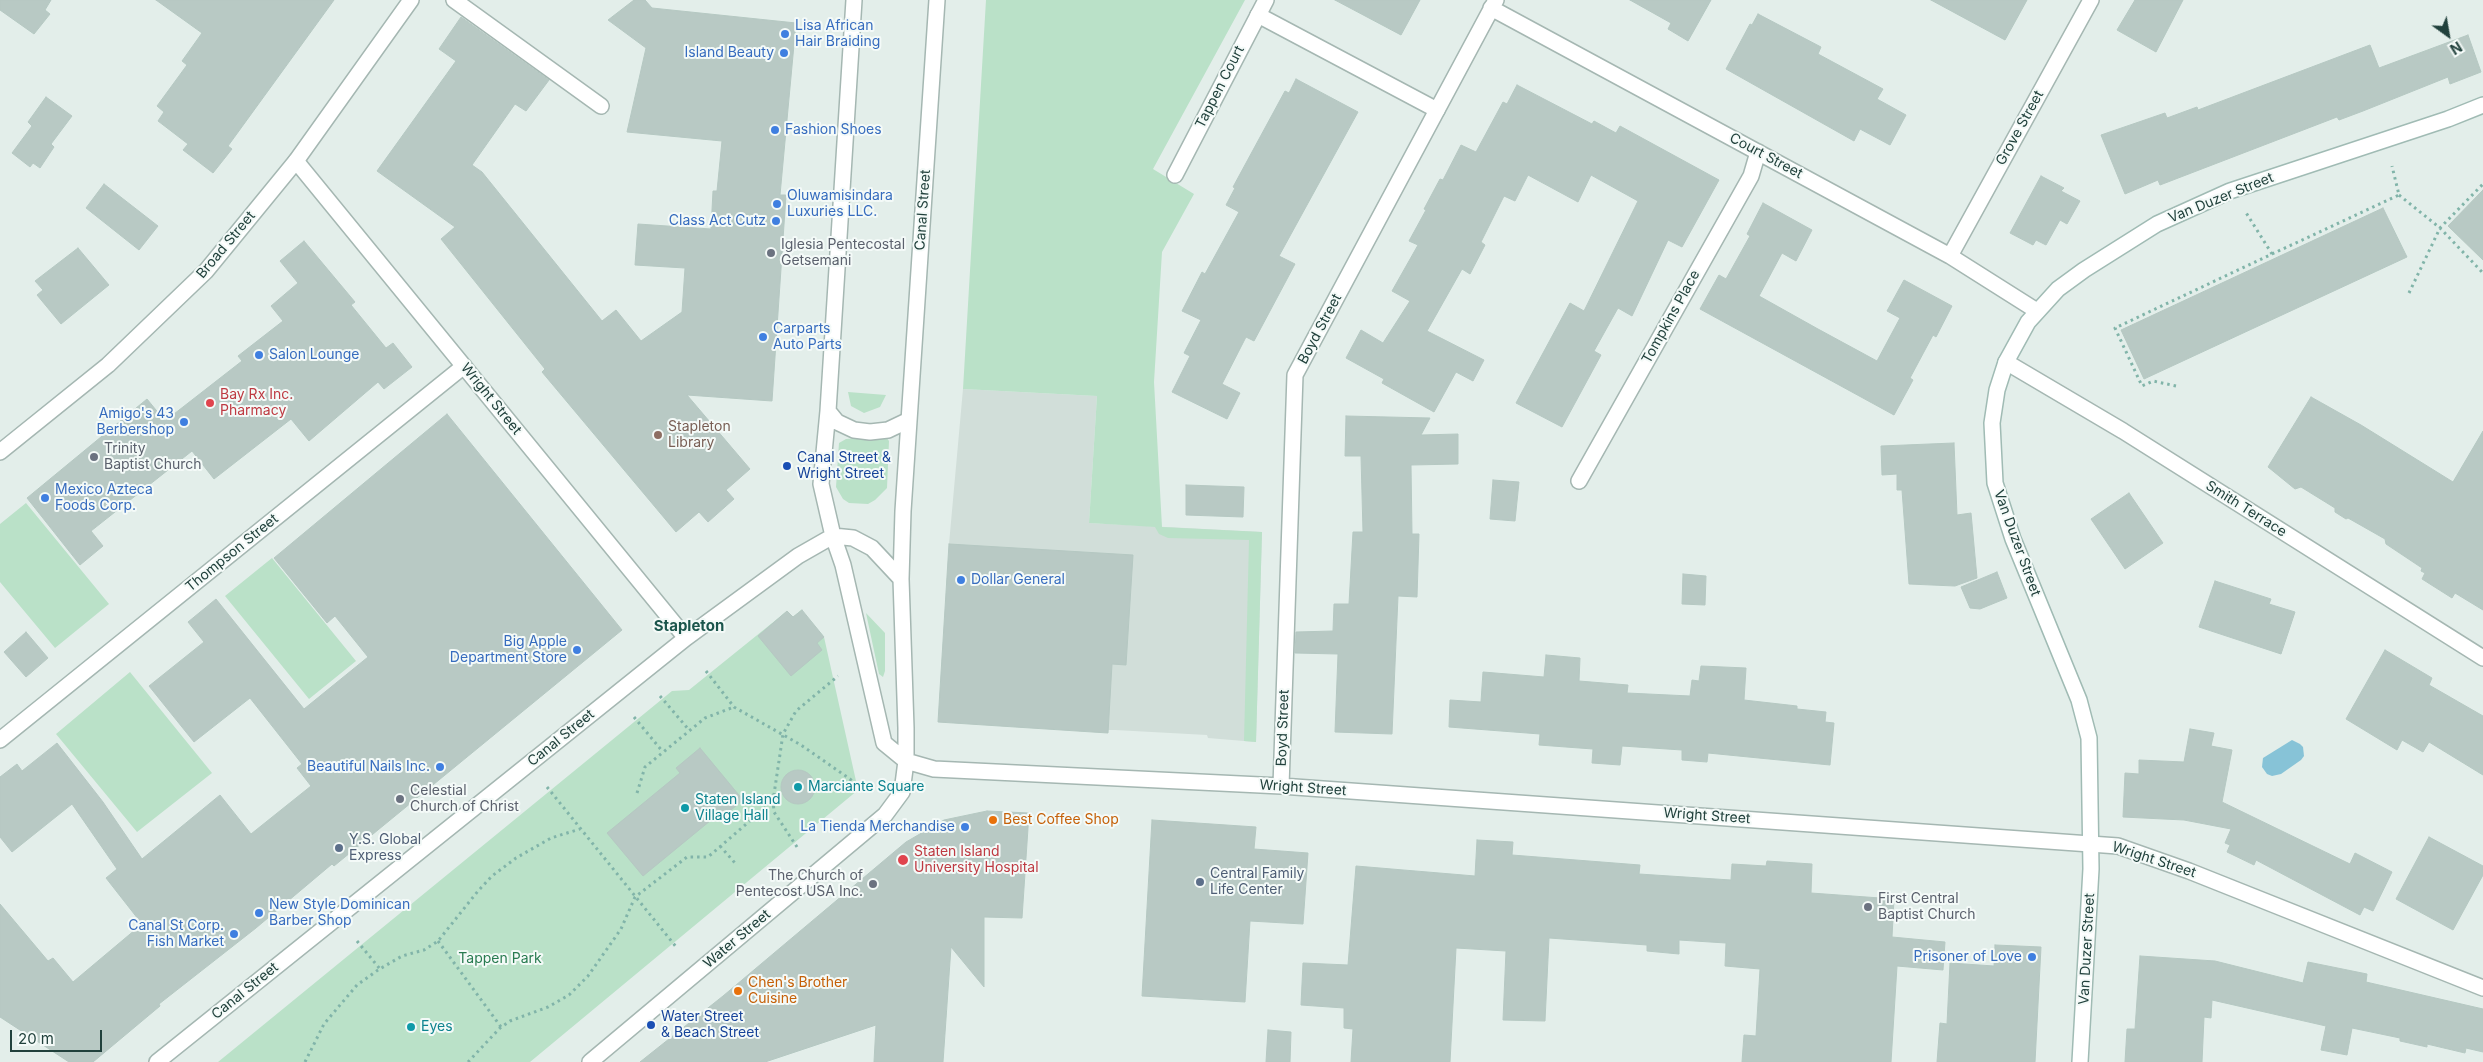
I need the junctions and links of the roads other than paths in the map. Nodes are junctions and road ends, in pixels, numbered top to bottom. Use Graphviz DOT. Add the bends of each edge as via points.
graph roads {
  1 [pos="411,0"];
  2 [pos="454,0"];
  3 [pos="854,0"];
  4 [pos="937,0"];
  5 [pos="1266,0"];
  6 [pos="2091,0"];
  7 [pos="1493,4"];
  8 [pos="1258,15"];
  9 [pos="2483,105"];
  10 [pos="601,106"];
  11 [pos="1437,110"];
  12 [pos="1758,152"];
  13 [pos="296,161"];
  14 [pos="1175,175"];
  15 [pos="1950,256"];
  16 [pos="2037,311"];
  17 [pos="2006,362"];
  18 [pos="464,366"];
  19 [pos="828,411"];
  20 [pos="909,420"];
  21 [pos="0,452"];
  22 [pos="1579,481"];
  23 [pos="833,536"];
  24 [pos="901,579"];
  25 [pos="686,638"];
  26 [pos="2483,658"];
  27 [pos="0,740"];
  28 [pos="906,762"];
  29 [pos="1281,786"];
  30 [pos="2090,843"];
  31 [pos="2483,988"];
  32 [pos="157,1062"];
  33 [pos="590,1062"];
  34 [pos="2080,1062"];
  1 -- 13 [label="street, Broad Street"];
  2 -- 10 [label="street"];
  3 -- 19 [label="street"];
  4 -- 20 [label="street, Canal Street"];
  5 -- 8 [label="street, Tappen Court"];
  6 -- 15 [label="street, Grove Street"];
  7 -- 11 [label="street, Boyd Street"];
  7 -- 12 [label="street, Court Street"];
  8 -- 11 [label="street"];
  8 -- 14 [label="street, Tappen Court"];
  9 -- 16 [label="street, Van Duzer Street" via="2255,182 2187,209 2068,280"];
  11 -- 29 [label="street, Boyd Street" via="1295,376"];
  12 -- 15 [label="street, Court Street"];
  12 -- 22 [label="street, Tompkins Place" via="1751,176"];
  13 -- 18 [label="street, Wright Street"];
  13 -- 21 [label="street, Broad Street" via="206,271 108,365"];
  15 -- 16 [label="street, Court Street"];
  16 -- 17 [label="street, Van Duzer Street"];
  17 -- 26 [label="street, Smith Terrace" via="2123,431"];
  17 -- 30 [label="street, Van Duzer Street" via="1997,390 1992,423 1995,483 2013,539 2083,711 2090,754"];
  18 -- 25 [label="street, Wright Street"];
  18 -- 27 [label="street, Thompson Street"];
  19 -- 20 [label="street" via="837,422 862,431 888,430"];
  19 -- 23 [label="street" via="821,484"];
  20 -- 24 [label="street, Canal Street"];
  23 -- 24 [label="street" via="853,538 872,548"];
  23 -- 25 [label="street, Canal Street" via="798,556"];
  23 -- 28 [label="street" via="844,565 884,743"];
  24 -- 28 [label="street, Canal Street"];
  25 -- 32 [label="street, Canal Street"];
  28 -- 29 [label="street, Wright Street" via="934,768"];
  28 -- 33 [label="street, Water Street" via="902,792 885,815"];
  29 -- 30 [label="street, Wright Street"];
  30 -- 31 [label="street, Wright Street" via="2118,846 2189,871"];
  30 -- 34 [label="street, Van Duzer Street"];
}
